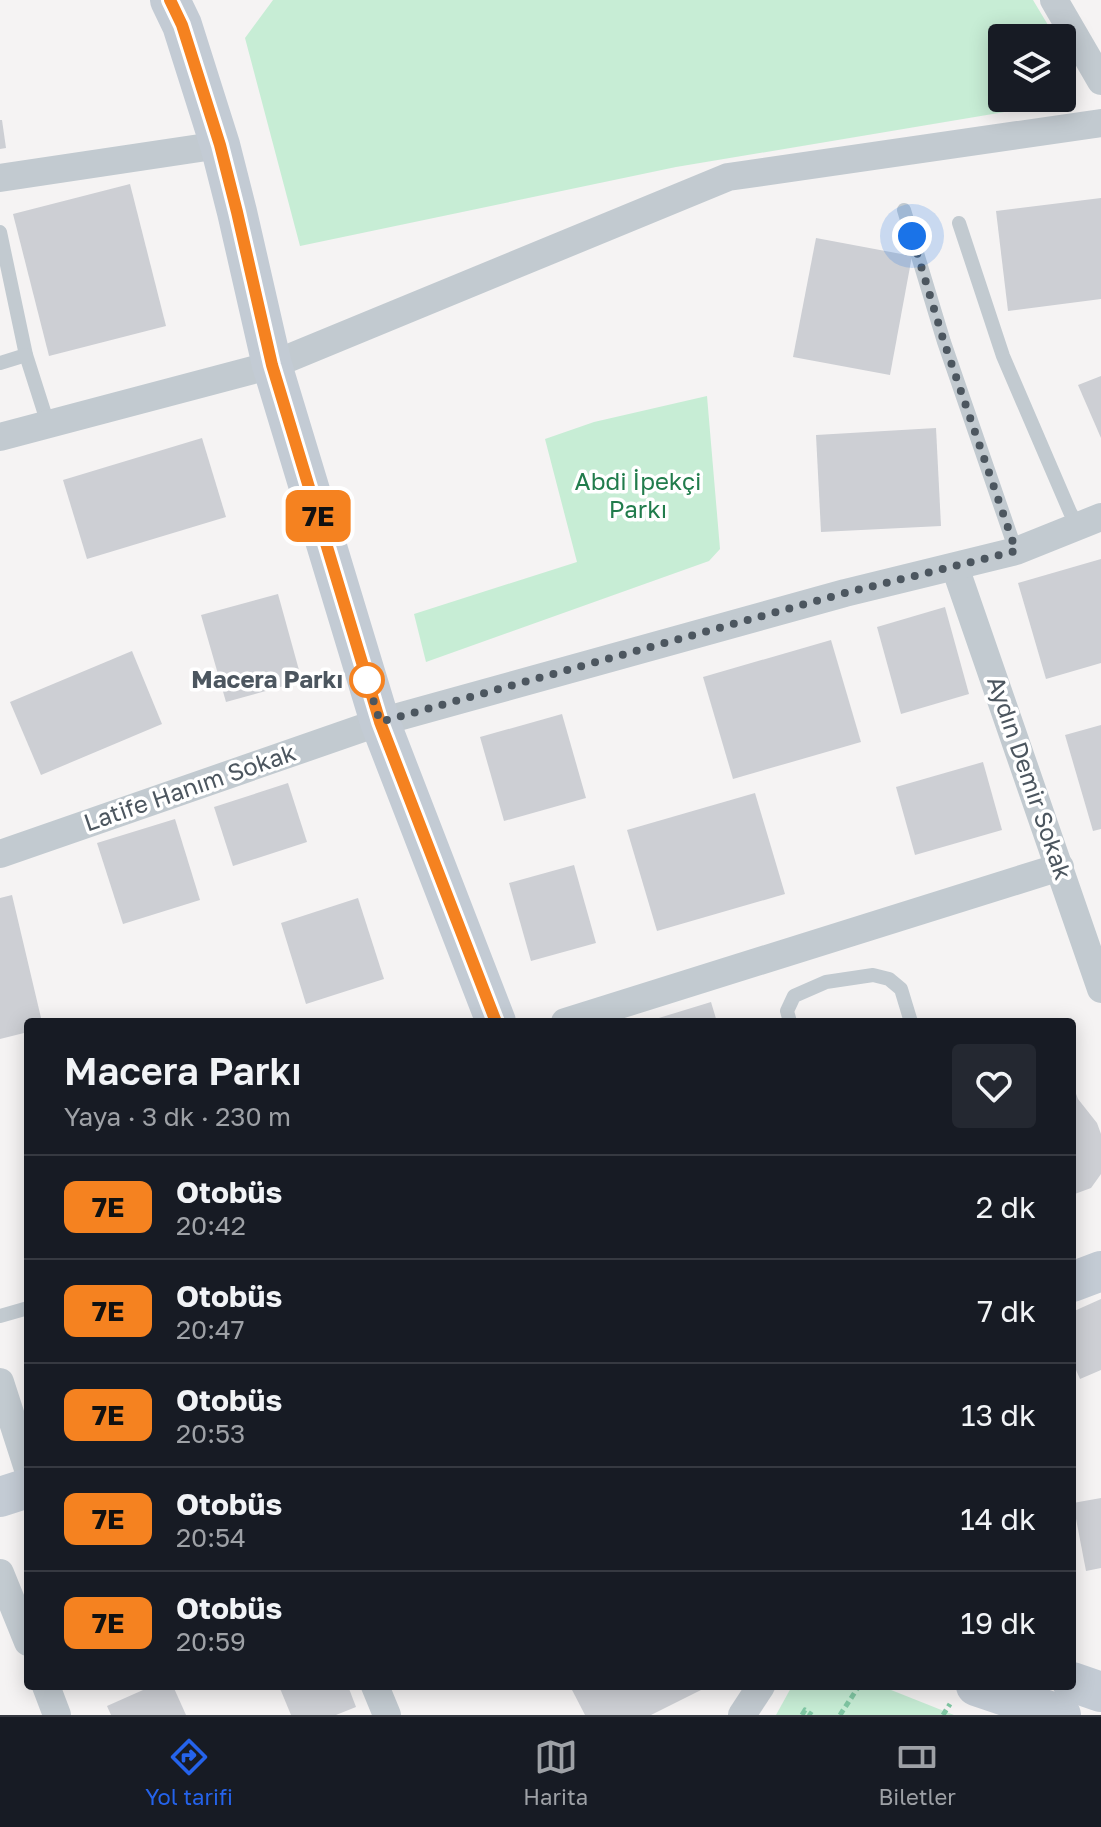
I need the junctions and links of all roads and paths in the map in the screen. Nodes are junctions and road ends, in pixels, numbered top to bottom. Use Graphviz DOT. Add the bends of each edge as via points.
graph roads {
  1 [pos="1054,0"];
  2 [pos="175,3"];
  3 [pos="1101,81"];
  4 [pos="1101,123"];
  5 [pos="220,145"];
  6 [pos="0,178"];
  7 [pos="904,210"];
  8 [pos="959,223"];
  9 [pos="0,232"];
  10 [pos="26,355"];
  11 [pos="0,363"];
  12 [pos="272,365"];
  13 [pos="48,424"];
  14 [pos="0,437"];
  15 [pos="1090,522"];
  16 [pos="1016,551"];
  17 [pos="955,567"];
  18 [pos="380,722"];
  19 [pos="0,854"];
  20 [pos="1060,867"];
  21 [pos="1101,989"];
  22 [pos="494,1018"];
  23 [pos="578,1018"];
  24 [pos="789,1018"];
  25 [pos="910,1018"];
  26 [pos="1101,1271"];
  27 [pos="1076,1280"];
  28 [pos="24,1309"];
  29 [pos="0,1316"];
  30 [pos="0,1382"];
  31 [pos="24,1457"];
  32 [pos="24,1489"];
  33 [pos="0,1497"];
  34 [pos="0,1573"];
  35 [pos="24,1632"];
  36 [pos="1076,1683"];
  37 [pos="48,1690"];
  38 [pos="377,1690"];
  39 [pos="758,1690"];
  40 [pos="856,1690"];
  41 [pos="988,1690"];
  42 [pos="1101,1692"];
  43 [pos="57,1715"];
  44 [pos="387,1715"];
  45 [pos="742,1715"];
  46 [pos="802,1715"];
  47 [pos="812,1715"];
  48 [pos="840,1715"];
  49 [pos="1061,1715"];
  1 -- 3 [label="street"];
  2 -- 5 [label="main road"];
  4 -- 12 [label="street" via="728,177"];
  5 -- 6 [label="street"];
  5 -- 12 [label="main road"];
  7 -- 16 [label="lane"];
  8 -- 15 [label="lane" via="1003,356 1070,512"];
  9 -- 10 [label="lane"];
  10 -- 11 [label="lane"];
  10 -- 13 [label="lane"];
  12 -- 13 [label="street"];
  12 -- 18 [label="main road"];
  13 -- 14 [label="street"];
  15 -- 16 [label="street, Latife Hanım Sokak"];
  16 -- 17 [label="street, Latife Hanım Sokak"];
  17 -- 18 [label="street, Latife Hanım Sokak"];
  17 -- 20 [label="street, Aydın Demir Sokak"];
  18 -- 19 [label="street, Latife Hanım Sokak"];
  18 -- 22 [label="main road"];
  20 -- 21 [label="street, Aydın Demir Sokak"];
  20 -- 23 [label="street"];
  24 -- 25 [label="lane" via="794,996 826,982 873,975 901,989"];
  26 -- 27 [label="main road"];
  28 -- 29 [label="lane"];
  30 -- 31 [label="street"];
  32 -- 33 [label="main road"];
  34 -- 35 [label="street"];
  36 -- 42 [label="main road"];
  37 -- 43 [label="street"];
  38 -- 44 [label="street"];
  39 -- 45 [label="street"];
  40 -- 48 [label="path"];
  41 -- 49 [label="main road"];
  46 -- 47 [label="path" via="805,1710"];
}
